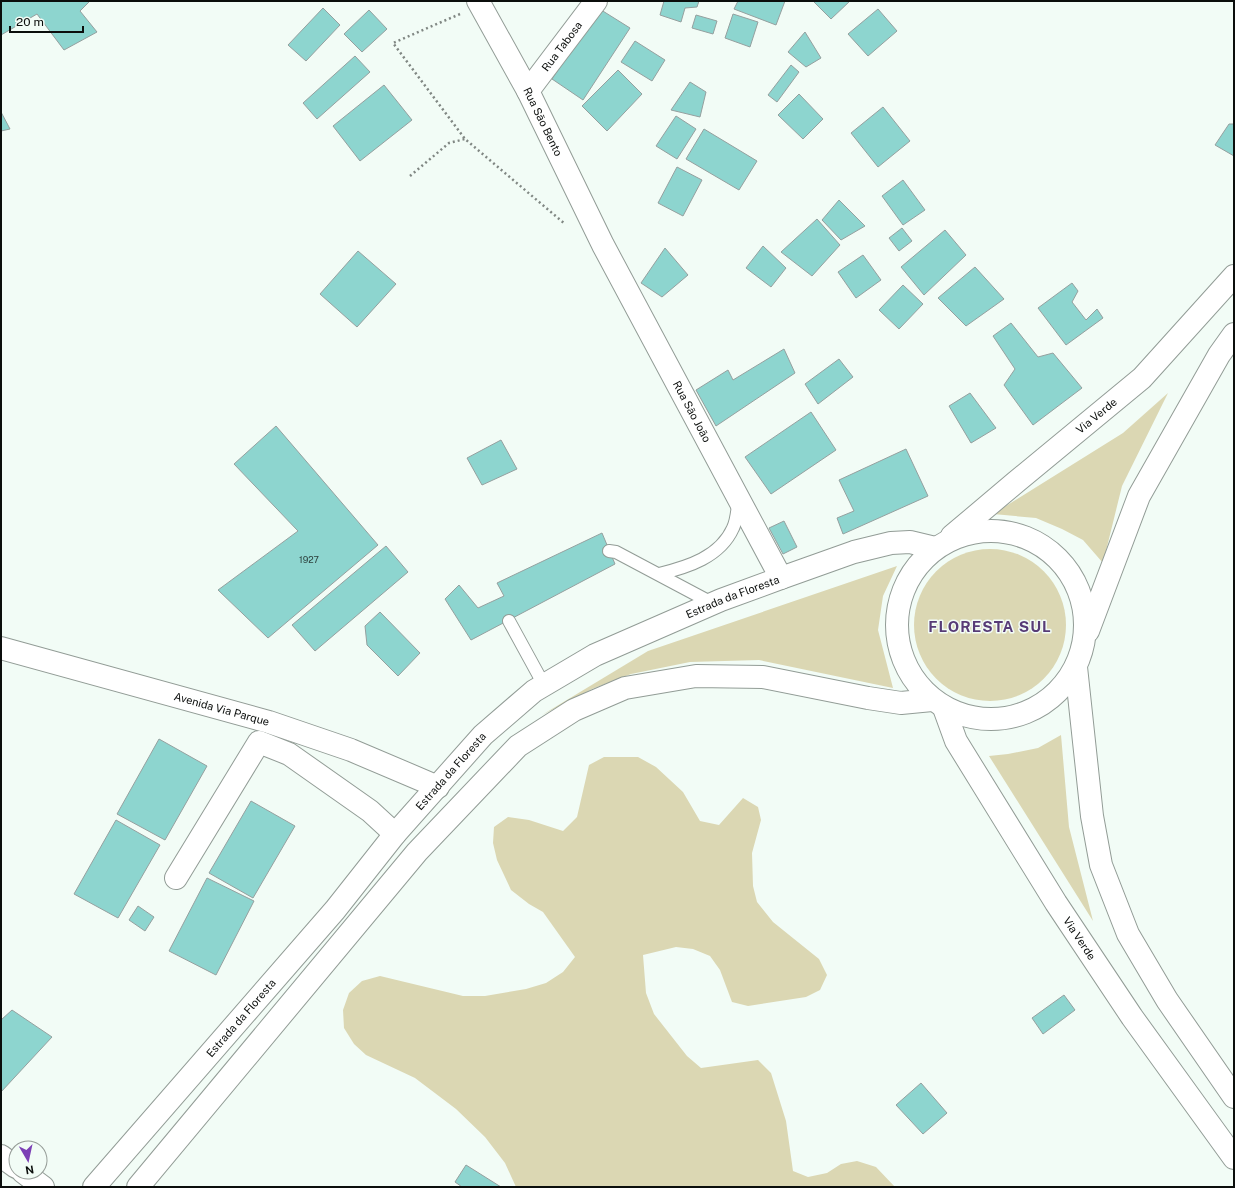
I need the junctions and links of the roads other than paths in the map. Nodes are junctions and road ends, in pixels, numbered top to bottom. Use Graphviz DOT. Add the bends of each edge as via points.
graph roads {
  1 [pos="596,1"];
  2 [pos="479,3"];
  3 [pos="528,91"];
  4 [pos="603,245"];
  5 [pos="1234,276"];
  6 [pos="1234,334"];
  7 [pos="1227,349"];
  8 [pos="739,499"];
  9 [pos="940,545"];
  10 [pos="609,551"];
  11 [pos="659,574"];
  12 [pos="781,578"];
  13 [pos="712,604"];
  14 [pos="509,621"];
  15 [pos="1085,639"];
  16 [pos="1,648"];
  17 [pos="1076,667"];
  18 [pos="544,685"];
  19 [pos="938,704"];
  20 [pos="269,722"];
  21 [pos="259,742"];
  22 [pos="438,786"];
  23 [pos="395,834"];
  24 [pos="176,878"];
  25 [pos="1234,1097"];
  26 [pos="1234,1158"];
  27 [pos="34,1180"];
  28 [pos="43,1187"];
  29 [pos="94,1187"];
  30 [pos="138,1187"];
  1 -- 3 [label="main road, Rua Tabosa"];
  2 -- 3 [label="main road, Rua São Bento"];
  3 -- 4 [label="main road, Rua São Bento"];
  4 -- 8 [label="main road, Rua São João"];
  5 -- 9 [label="main road, Via Verde" via="1142,378"];
  6 -- 7 [label="main road"];
  7 -- 15 [label="main road" via="1139,496"];
  8 -- 11 [label="lane" via="734,527 721,545 707,557"];
  8 -- 12 [label="main road, Rua São João"];
  9 -- 12 [label="main road, Estrada da Floresta" via="891,543 854,552"];
  9 -- 15 [label="main road" via="974,532 1004,531 1032,540 1057,557 1075,581 1085,609"];
  9 -- 19 [label="main road, Via Verde" via="911,574 897,606 897,641 908,674"];
  10 -- 11 [label="lane" via="616,552"];
  11 -- 13 [label="lane"];
  12 -- 13 [label="main road, Estrada da Floresta"];
  13 -- 18 [label="main road, Estrada da Floresta" via="595,655"];
  14 -- 18 [label="lane"];
  15 -- 17 [label="main road"];
  16 -- 20 [label="main road, Avenida Via Parque"];
  17 -- 19 [label="main road" via="1062,688 1042,705 1019,716 994,720 968,717"];
  17 -- 25 [label="main road" via="1092,816 1101,865 1128,934 1168,1000"];
  18 -- 22 [label="main road, Estrada da Floresta" via="483,735"];
  19 -- 26 [label="main road, Via Verde" via="956,741 1056,903 1132,1017"];
  19 -- 30 [label="main road" via="901,703 868,698 762,677 696,676 625,688 574,710 518,746 417,852"];
  20 -- 21 [label="main road"];
  20 -- 22 [label="main road, Avenida Via Parque" via="351,750"];
  21 -- 23 [label="main road" via="288,754 370,811"];
  21 -- 24 [label="main road"];
  22 -- 23 [label="main road, Estrada da Floresta"];
  23 -- 29 [label="main road, Estrada da Floresta" via="335,910"];
  27 -- 28 [label="main road"];
}
